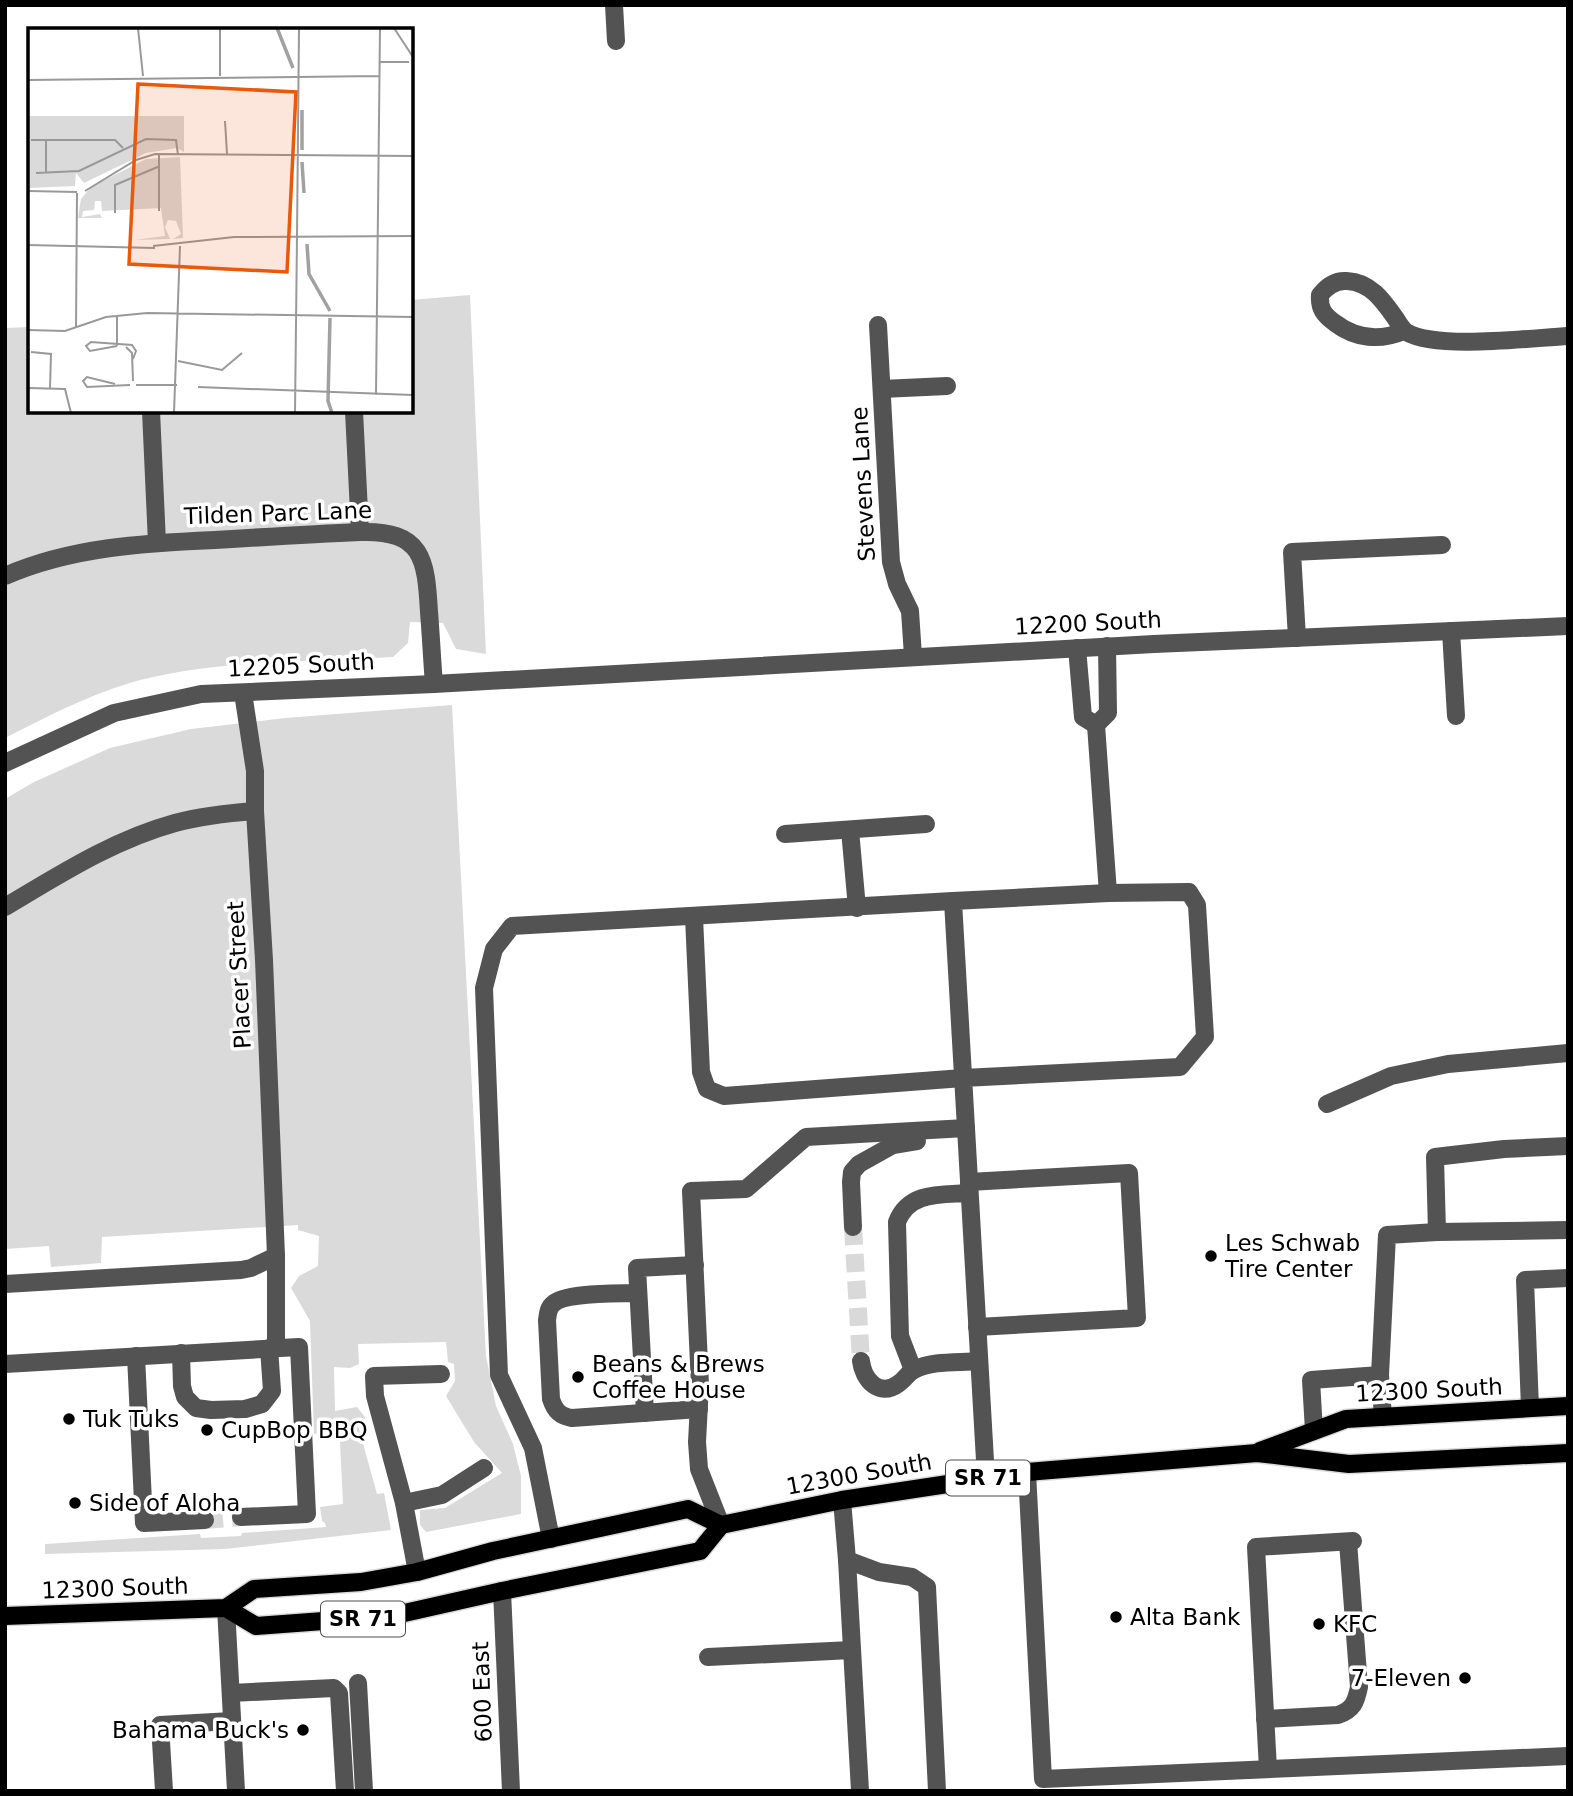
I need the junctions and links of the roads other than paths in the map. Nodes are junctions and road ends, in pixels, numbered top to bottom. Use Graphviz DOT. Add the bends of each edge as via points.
graph roads {
  1 [pos="614,5"];
  2 [pos="616,41"];
  3 [pos="877,325"];
  4 [pos="1404,331"];
  5 [pos="1568,336"];
  6 [pos="947,386"];
  7 [pos="882,389"];
  8 [pos="151,413"];
  9 [pos="354,413"];
  10 [pos="360,532"];
  11 [pos="157,542"];
  12 [pos="1442,545"];
  13 [pos="5,576"];
  14 [pos="1568,626"];
  15 [pos="1451,631"];
  16 [pos="1297,638"];
  17 [pos="1107,646"];
  18 [pos="1077,648"];
  19 [pos="913,656"];
  20 [pos="612,672"];
  21 [pos="433,684"];
  22 [pos="243,693"];
  23 [pos="1456,716"];
  24 [pos="1096,725"];
  25 [pos="5,763"];
  26 [pos="255,811"];
  27 [pos="926,824"];
  28 [pos="850,830"];
  29 [pos="785,834"];
  30 [pos="1108,893"];
  31 [pos="953,901"];
  32 [pos="5,907"];
  33 [pos="857,908"];
  34 [pos="694,917"];
  35 [pos="1568,1053"];
  36 [pos="963,1078"];
  37 [pos="1327,1104"];
  38 [pos="966,1133"];
  39 [pos="1568,1146"];
  40 [pos="969,1188"];
  41 [pos="853,1227"];
  42 [pos="1568,1230"];
  43 [pos="1437,1232"];
  44 [pos="275,1256"];
  45 [pos="695,1265"];
  46 [pos="1568,1278"];
  47 [pos="5,1284"];
  48 [pos="638,1293"];
  49 [pos="977,1326"];
  50 [pos="273,1348"];
  51 [pos="181,1353"];
  52 [pos="136,1356"];
  53 [pos="861,1361"];
  54 [pos="979,1361"];
  55 [pos="5,1364"];
  56 [pos="913,1370"];
  57 [pos="441,1374"];
  58 [pos="1380,1375"];
  59 [pos="1568,1406"];
  60 [pos="1530,1408"];
  61 [pos="699,1409"];
  62 [pos="645,1413"];
  63 [pos="1383,1417"];
  64 [pos="1314,1431"];
  65 [pos="1257,1453"];
  66 [pos="1568,1453"];
  67 [pos="484,1468"];
  68 [pos="1027,1472"];
  69 [pos="986,1478"];
  70 [pos="842,1500"];
  71 [pos="404,1503"];
  72 [pos="241,1517"];
  73 [pos="205,1520"];
  74 [pos="721,1525"];
  75 [pos="551,1539"];
  76 [pos="847,1560"];
  77 [pos="417,1572"];
  78 [pos="502,1591"];
  79 [pos="226,1608"];
  80 [pos="5,1616"];
  81 [pos="852,1650"];
  82 [pos="708,1657"];
  83 [pos="358,1683"];
  84 [pos="230,1693"];
  85 [pos="1265,1719"];
  86 [pos="232,1721"];
  87 [pos="1568,1756"];
  88 [pos="1268,1769"];
  89 [pos="164,1791"];
  90 [pos="236,1791"];
  91 [pos="345,1791"];
  92 [pos="364,1791"];
  93 [pos="511,1791"];
  94 [pos="860,1791"];
  95 [pos="937,1791"];
  1 -- 2 [label="street"];
  3 -- 7 [label="street, Stevens Lane"];
  4 -- 5 [label="street" via="1449,340"];
  6 -- 7 [label="street, Stevens Lane"];
  7 -- 19 [label="street, Stevens Lane" via="891,562 910,611"];
  8 -- 11 [label="street"];
  9 -- 10 [label="street"];
  10 -- 11 [label="street, Tilden Parc Lane"];
  10 -- 21 [label="street, Tilden Parc Lane" via="389,533 414,547 422,559"];
  11 -- 13 [label="street, Tilden Parc Lane" via="55,559"];
  12 -- 16 [label="street" via="1292,552"];
  14 -- 15 [label="street, 12200 South"];
  15 -- 16 [label="street, 12200 South"];
  15 -- 23 [label="street"];
  16 -- 17 [label="street, 12200 South"];
  17 -- 18 [label="street, 12200 South"];
  17 -- 24 [label="street" via="1108,713"];
  18 -- 19 [label="street, 12200 South"];
  18 -- 24 [label="street" via="1083,717"];
  19 -- 20 [label="street, 12200 South"];
  20 -- 21 [label="street, 12205 South"];
  21 -- 22 [label="street, 12205 South"];
  22 -- 25 [label="street, 12205 South" via="201,694 114,713"];
  22 -- 26 [label="street, Placer Street" via="255,772"];
  24 -- 30 [label="street"];
  26 -- 32 [label="street" via="174,823 136,836"];
  26 -- 44 [label="street, Placer Street"];
  27 -- 28 [label="street"];
  28 -- 29 [label="street"];
  28 -- 33 [label="street"];
  30 -- 31 [label="street"];
  30 -- 36 [label="street" via="1189,891 1197,905 1205,1037 1180,1066"];
  31 -- 33 [label="street"];
  31 -- 36 [label="street"];
  33 -- 34 [label="street"];
  34 -- 36 [label="street" via="701,1072 707,1089 724,1096"];
  34 -- 75 [label="street" via="513,926 494,949 484,988 499,1375 533,1448"];
  35 -- 37 [label="street" via="1414,1071"];
  36 -- 38 [label="street"];
  38 -- 40 [label="street"];
  38 -- 41 [label="street" via="898,1143 859,1164 851,1182"];
  38 -- 45 [label="street" via="806,1137 746,1189 691,1191"];
  39 -- 43 [label="street" via="1435,1157"];
  40 -- 49 [label="street"];
  40 -- 49 [label="street" via="1129,1173 1137,1318"];
  40 -- 56 [label="street" via="912,1200 897,1222 900,1336"];
  42 -- 43 [label="street"];
  43 -- 58 [label="street" via="1387,1235"];
  44 -- 47 [label="street" via="242,1270"];
  44 -- 50 [label="street, Placer Street"];
  45 -- 48 [label="street" via="637,1268"];
  45 -- 61 [label="street"];
  46 -- 60 [label="street" via="1525,1280"];
  48 -- 62 [label="street"];
  48 -- 62 [label="street" via="570,1297 553,1303 547,1320 551,1399 557,1412 572,1418"];
  49 -- 54 [label="street"];
  50 -- 51 [label="street"];
  50 -- 51 [label="street, Placer Street" via="272,1391 261,1404 244,1409 196,1408 185,1397"];
  50 -- 72 [label="street" via="299,1347 307,1514"];
  51 -- 52 [label="street"];
  52 -- 55 [label="street"];
  52 -- 73 [label="street" via="144,1523"];
  53 -- 56 [label="street" via="866,1379 877,1387 895,1387"];
  54 -- 56 [label="street"];
  54 -- 69 [label="street"];
  57 -- 71 [label="street" via="374,1376 375,1396"];
  58 -- 63 [label="street"];
  58 -- 64 [label="street" via="1311,1380"];
  59 -- 60 [label="main road, 12300 South / SR 71"];
  60 -- 63 [label="main road, 12300 South / SR 71"];
  61 -- 62 [label="street"];
  61 -- 74 [label="street" via="699,1469"];
  63 -- 64 [label="main road, 12300 South / SR 71" via="1346,1419"];
  64 -- 65 [label="main road, 12300 South / SR 71"];
  65 -- 66 [label="main road, 12300 South / SR 71" via="1349,1464"];
  65 -- 68 [label="main road, 12300 South / SR 71"];
  67 -- 71 [label="street" via="442,1494"];
  68 -- 69 [label="main road, 12300 South / SR 71"];
  68 -- 88 [label="street" via="1043,1779"];
  69 -- 70 [label="main road, 12300 South / SR 71"];
  70 -- 74 [label="main road, 12300 South / SR 71"];
  70 -- 76 [label="street"];
  71 -- 77 [label="street"];
  74 -- 75 [label="main road, SR 71" via="688,1509"];
  74 -- 78 [label="main road, SR 71" via="700,1551"];
  75 -- 77 [label="main road, SR 71"];
  76 -- 81 [label="street"];
  76 -- 95 [label="street" via="878,1572 912,1577 927,1587"];
  77 -- 79 [label="main road, SR 71" via="361,1582 254,1589"];
  78 -- 79 [label="main road, SR 71" via="391,1616 256,1626"];
  78 -- 93 [label="street, 600 East"];
  79 -- 80 [label="main road, 12300 South"];
  79 -- 84 [label="street"];
  81 -- 82 [label="street"];
  81 -- 94 [label="street"];
  83 -- 92 [label="street"];
  84 -- 86 [label="street"];
  84 -- 91 [label="street" via="334,1688 339,1693"];
  85 -- 85 [label="street" via="1256,1547 1351,1541 1356,1701 1349,1711 1338,1715"];
  85 -- 88 [label="street"];
  86 -- 89 [label="street" via="160,1725"];
  86 -- 90 [label="street"];
  87 -- 88 [label="street"];
}
